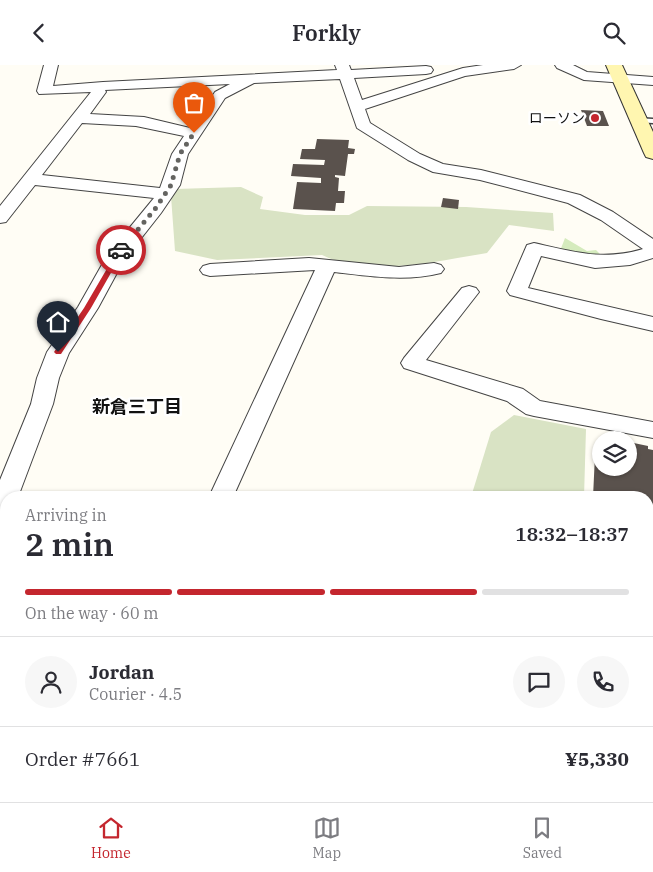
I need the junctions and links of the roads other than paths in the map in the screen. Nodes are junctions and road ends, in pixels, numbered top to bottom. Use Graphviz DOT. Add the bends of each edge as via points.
graph roads {
  1 [pos="51,65"];
  2 [pos="514,65"];
  3 [pos="562,65"];
  4 [pos="344,70"];
  5 [pos="426,70"];
  6 [pos="618,73"];
  7 [pos="251,79"];
  8 [pos="653,81"];
  9 [pos="97,88"];
  10 [pos="357,107"];
  11 [pos="78,119"];
  12 [pos="646,121"];
  13 [pos="194,133"];
  14 [pos="653,153"];
  15 [pos="31,179"];
  16 [pos="165,194"];
  17 [pos="0,218"];
  18 [pos="653,247"];
  19 [pos="653,252"];
  20 [pos="327,266"];
  21 [pos="434,269"];
  22 [pos="210,270"];
  23 [pos="470,292"];
  24 [pos="653,324"];
  25 [pos="653,430"];
  26 [pos="8,491"];
  27 [pos="224,491"];
  1 -- 9 [label="street" via="44,91"];
  2 -- 10 [label="street" via="464,71"];
  3 -- 6 [label="street" via="584,77"];
  4 -- 5 [label="street"];
  4 -- 7 [label="street"];
  4 -- 10 [label="street"];
  6 -- 8 [label="street"];
  6 -- 12 [label="street"];
  7 -- 9 [label="street"];
  7 -- 13 [label="street" via="220,95"];
  9 -- 11 [label="street" via="99,92"];
  10 -- 18 [label="street" via="363,125 414,157 439,168 481,175 574,199 607,216"];
  11 -- 13 [label="street" via="146,122"];
  11 -- 15 [label="street"];
  12 -- 14 [label="street"];
  13 -- 16 [label="street" via="180,154"];
  15 -- 16 [label="street"];
  15 -- 17 [label="street"];
  16 -- 26 [label="street" via="115,258 88,308 58,352"];
  19 -- 24 [label="street" via="630,259 595,263 534,249 517,291"];
  20 -- 21 [label="street" via="399,273"];
  20 -- 22 [label="street"];
  20 -- 27 [label="street"];
  23 -- 25 [label="street" via="412,363 516,395 534,408"];
}
